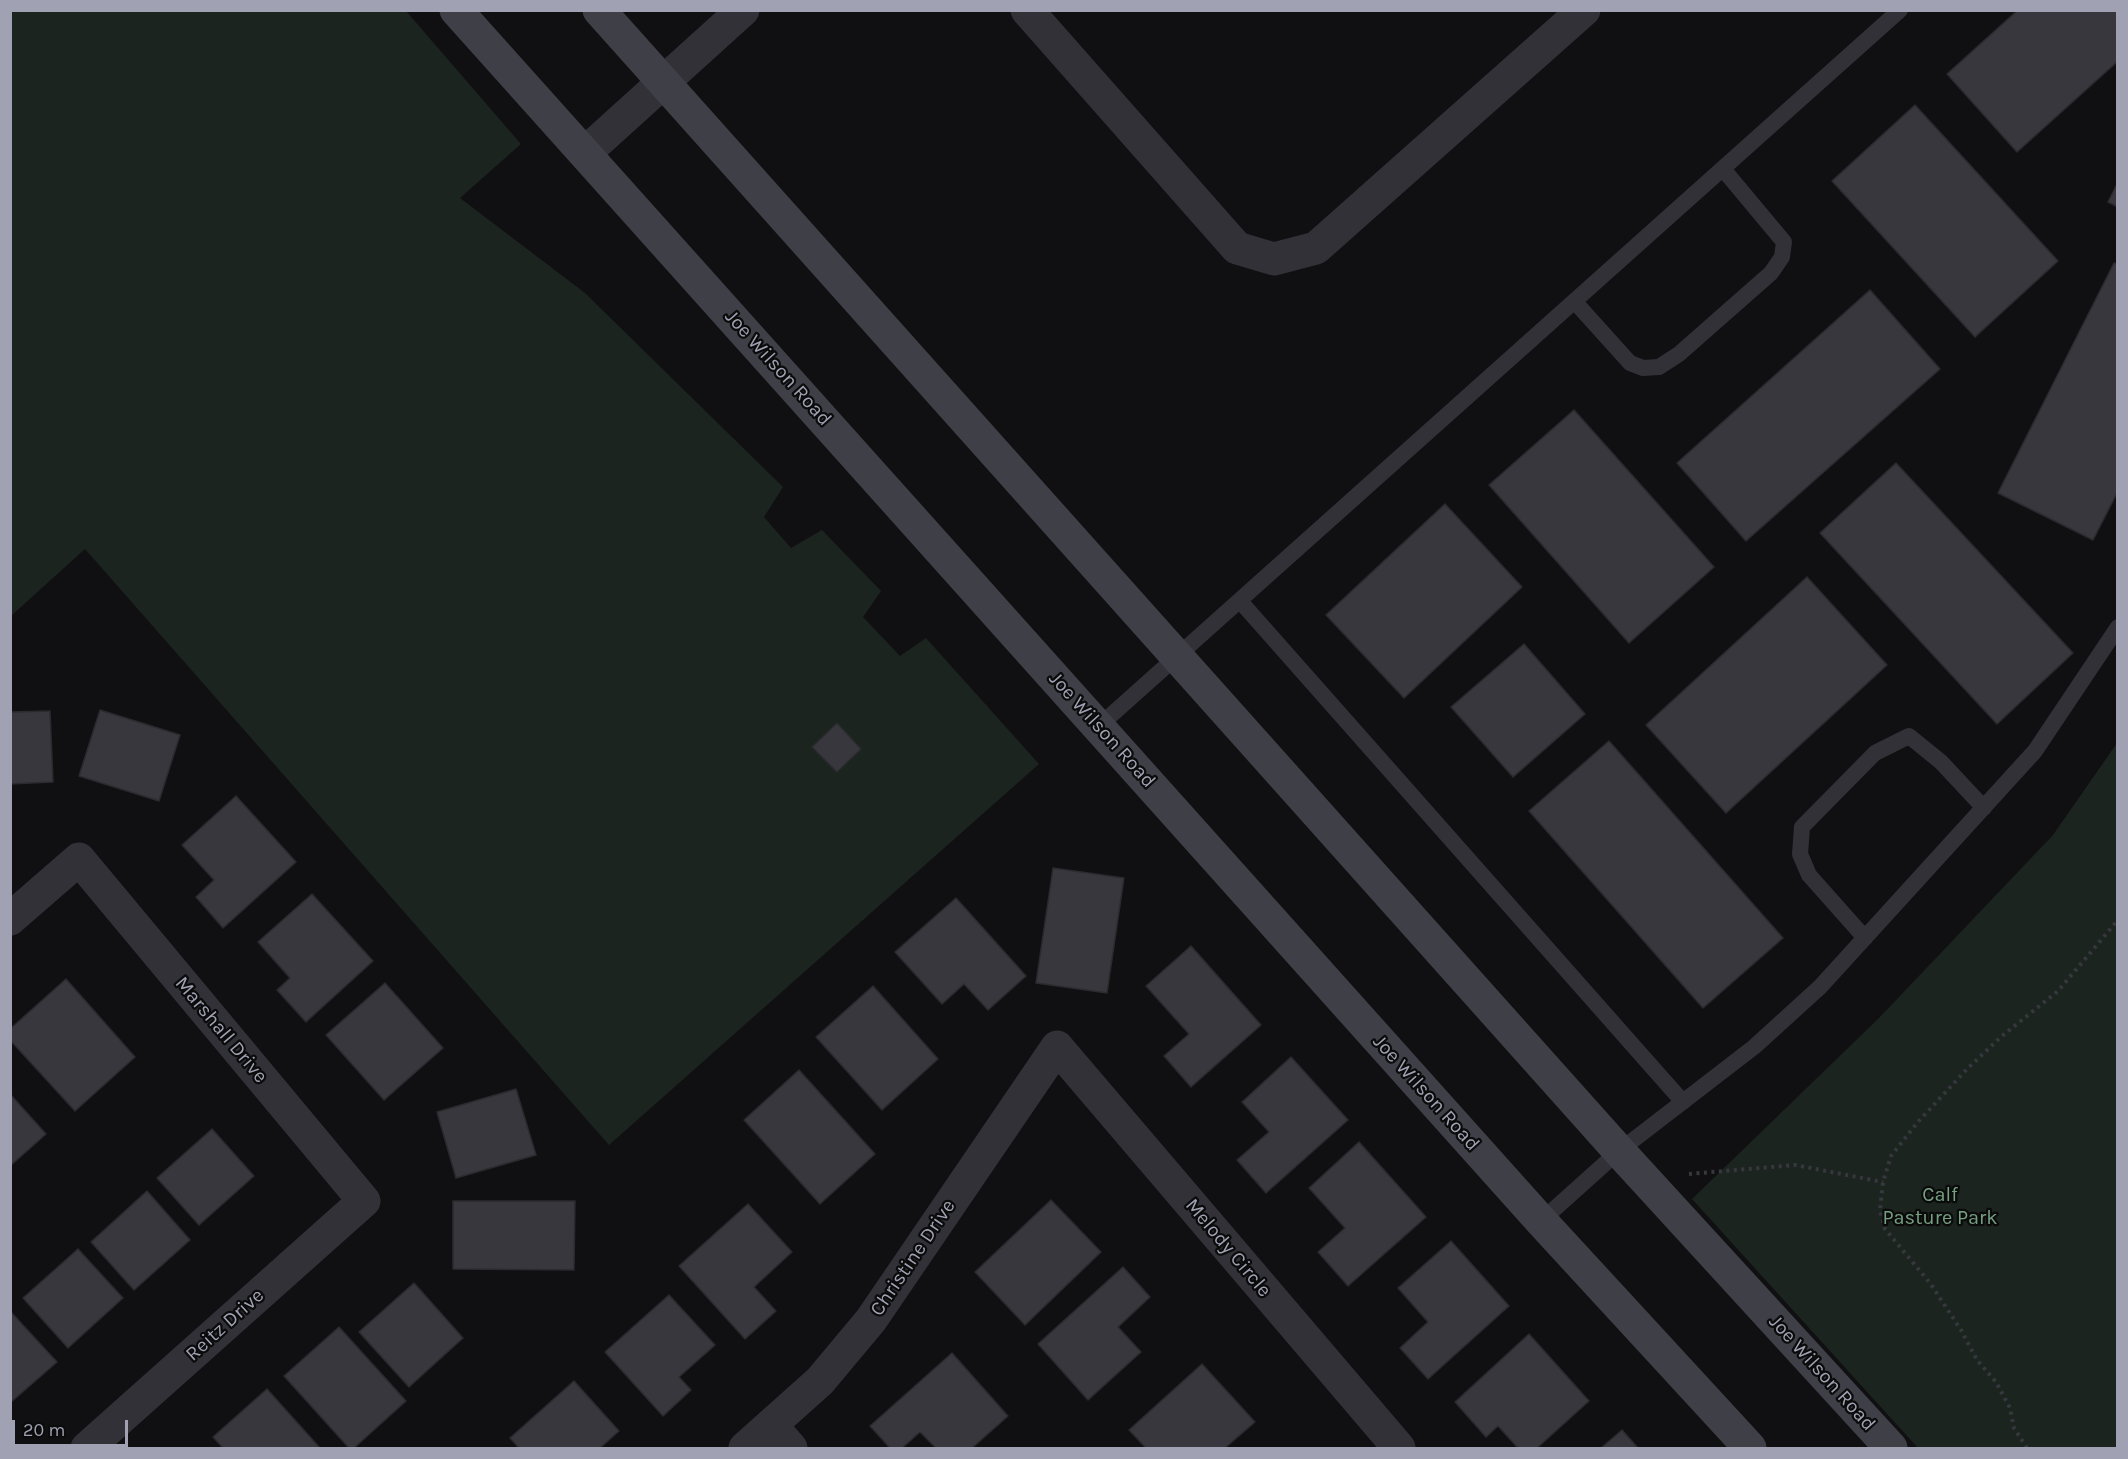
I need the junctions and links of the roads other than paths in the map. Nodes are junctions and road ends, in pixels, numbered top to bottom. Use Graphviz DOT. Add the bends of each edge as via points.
graph roads {
  1 [pos="456,10"];
  2 [pos="599,10"];
  3 [pos="743,10"];
  4 [pos="1028,10"];
  5 [pos="1584,10"];
  6 [pos="1900,10"];
  7 [pos="664,82"];
  8 [pos="585,153"];
  9 [pos="1723,169"];
  10 [pos="1575,302"];
  11 [pos="1240,601"];
  12 [pos="2118,627"];
  13 [pos="1178,656"];
  14 [pos="1099,726"];
  15 [pos="1984,808"];
  16 [pos="10,919"];
  17 [pos="1865,938"];
  18 [pos="1057,1047"];
  19 [pos="1683,1102"];
  20 [pos="1619,1151"];
  21 [pos="364,1201"];
  22 [pos="1541,1221"];
  23 [pos="781,1437"];
  24 [pos="87,1449"];
  25 [pos="745,1449"];
  26 [pos="1399,1449"];
  27 [pos="1750,1449"];
  28 [pos="1891,1449"];
  1 -- 8 [label="main road, Joe Wilson Road"];
  2 -- 7 [label="main road, Joe Wilson Road"];
  3 -- 7 [label="street"];
  4 -- 5 [label="street" via="1238,248 1274,259 1316,248"];
  6 -- 9 [label="lane"];
  7 -- 8 [label="street"];
  7 -- 13 [label="main road, Joe Wilson Road"];
  8 -- 14 [label="main road, Joe Wilson Road"];
  9 -- 10 [label="lane"];
  9 -- 10 [label="lane" via="1784,242 1782,257 1771,273 1659,367 1643,368 1629,363"];
  10 -- 11 [label="lane"];
  11 -- 13 [label="lane"];
  11 -- 19 [label="lane"];
  12 -- 15 [label="lane" via="2035,751"];
  13 -- 14 [label="lane"];
  13 -- 20 [label="main road, Joe Wilson Road"];
  14 -- 22 [label="main road, Joe Wilson Road"];
  15 -- 17 [label="lane"];
  15 -- 17 [label="lane" via="1941,762 1909,736 1875,753 1802,827 1800,854 1809,875"];
  16 -- 21 [label="street, Marshall Drive" via="79,859"];
  17 -- 19 [label="lane" via="1820,987 1754,1047"];
  18 -- 23 [label="street, Christine Drive" via="871,1320 820,1381"];
  18 -- 26 [label="street, Melody Circle"];
  19 -- 20 [label="lane"];
  20 -- 22 [label="lane"];
  20 -- 28 [label="main road, Joe Wilson Road"];
  21 -- 24 [label="street, Reitz Drive"];
  22 -- 27 [label="main road, Joe Wilson Road"];
  23 -- 25 [label="street, Christine Drive"];
}
